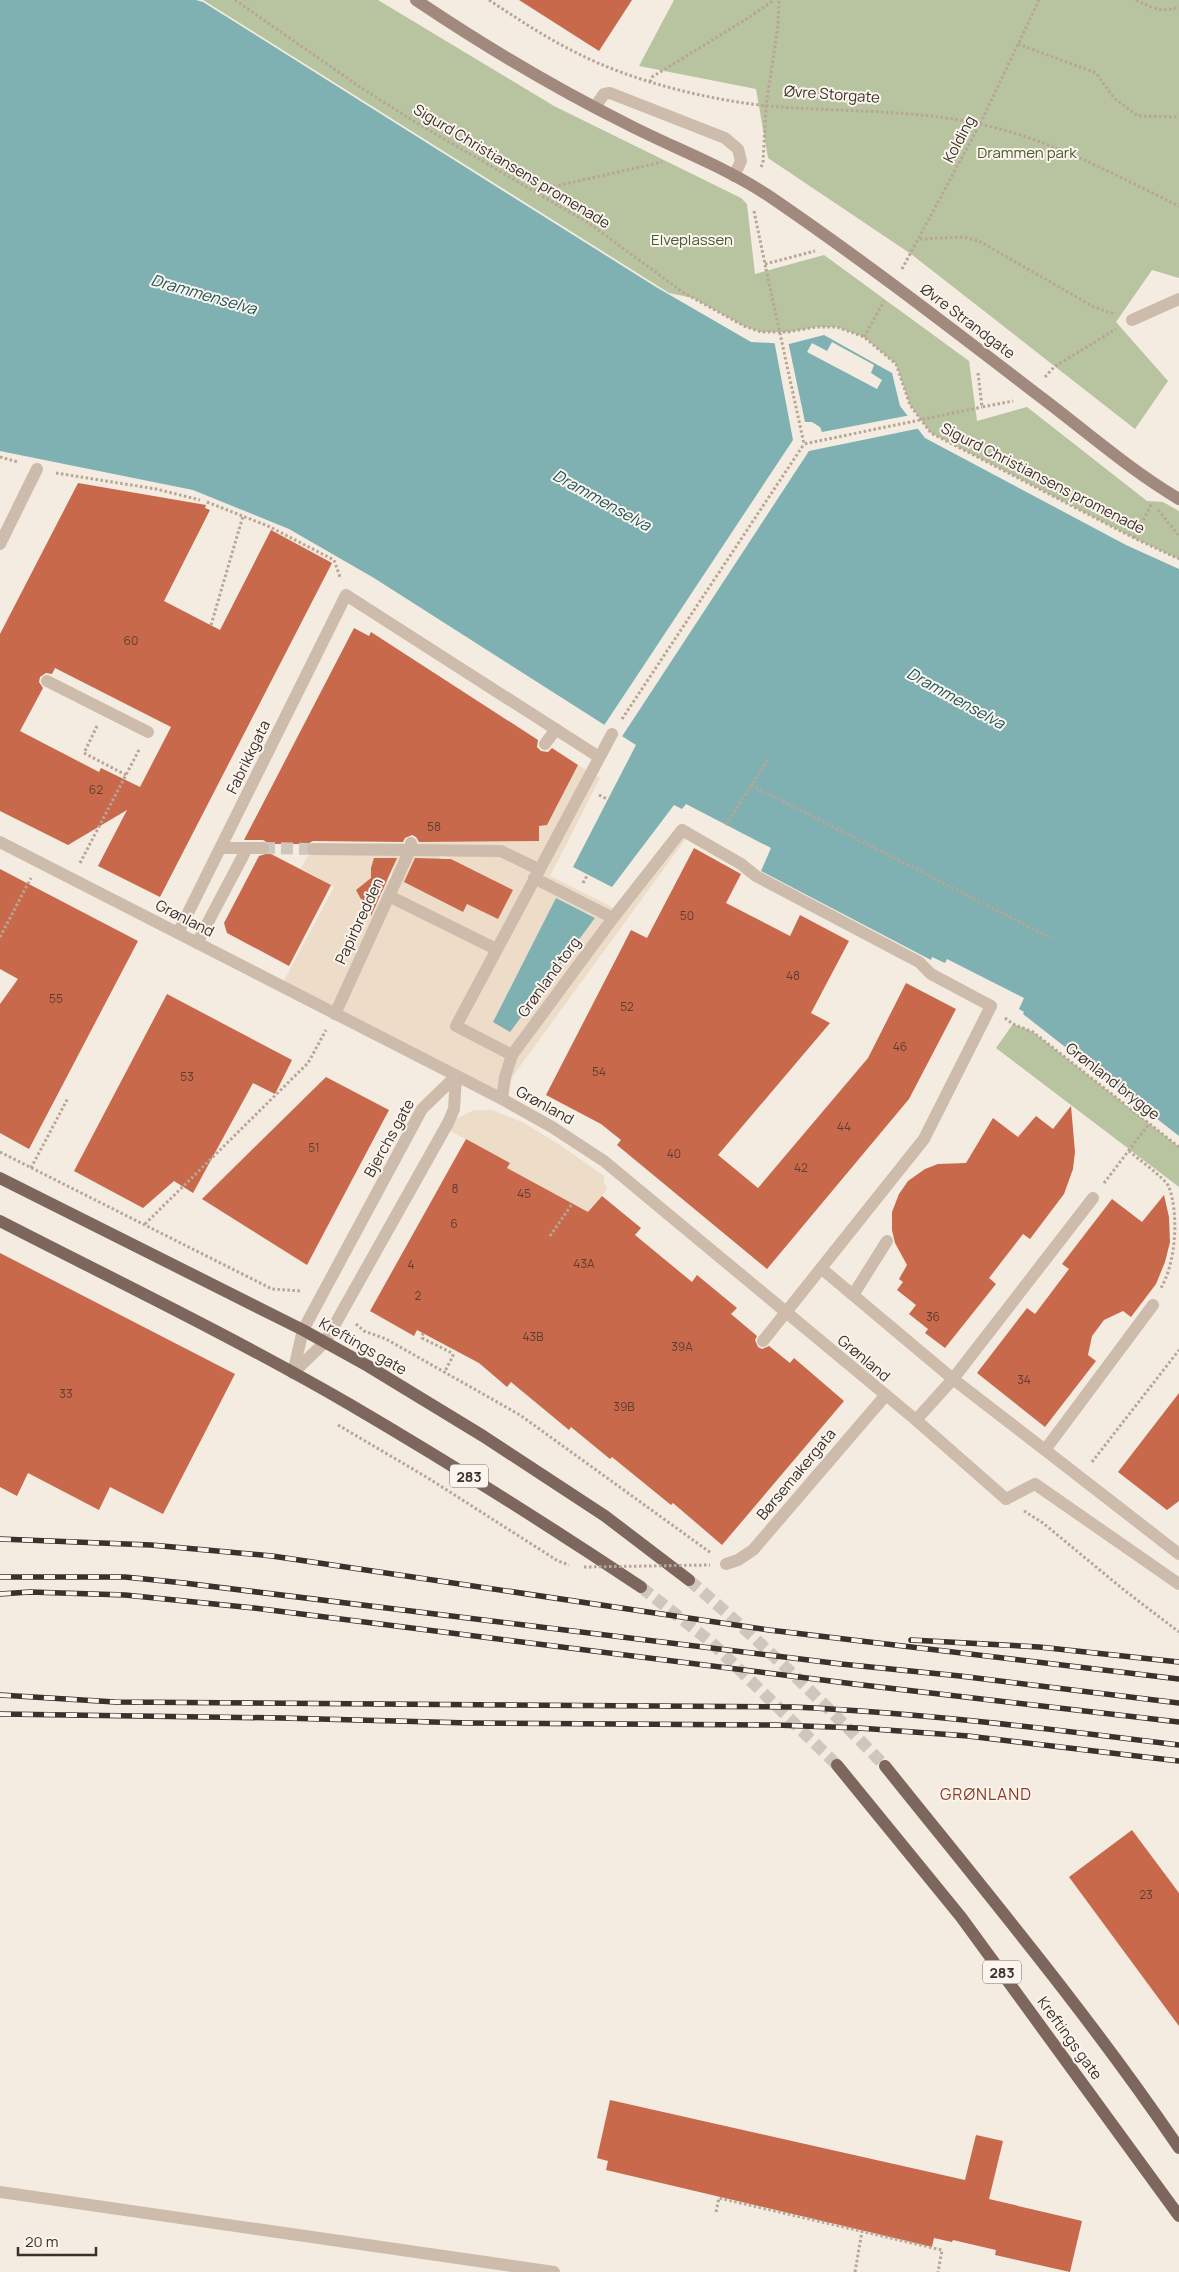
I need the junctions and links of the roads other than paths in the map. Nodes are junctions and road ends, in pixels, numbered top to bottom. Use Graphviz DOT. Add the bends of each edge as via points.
graph roads {
  1 [pos="416,0"];
  2 [pos="595,108"];
  3 [pos="734,176"];
  4 [pos="1179,299"];
  5 [pos="1132,320"];
  6 [pos="37,470"];
  7 [pos="1179,499"];
  8 [pos="0,544"];
  9 [pos="47,681"];
  10 [pos="556,729"];
  11 [pos="148,732"];
  12 [pos="612,734"];
  13 [pos="545,744"];
  14 [pos="599,757"];
  15 [pos="0,842"];
  16 [pos="411,846"];
  17 [pos="221,848"];
  18 [pos="263,848"];
  19 [pos="313,849"];
  20 [pos="244,854"];
  21 [pos="536,873"];
  22 [pos="389,896"];
  23 [pos="613,918"];
  24 [pos="178,933"];
  25 [pos="197,943"];
  26 [pos="496,949"];
  27 [pos="334,1014"];
  28 [pos="512,1055"];
  29 [pos="456,1076"];
  30 [pos="502,1099"];
  31 [pos="0,1178"];
  32 [pos="1093,1198"];
  33 [pos="0,1221"];
  34 [pos="887,1241"];
  35 [pos="822,1269"];
  36 [pos="853,1295"];
  37 [pos="1153,1304"];
  38 [pos="786,1314"];
  39 [pos="302,1330"];
  40 [pos="763,1341"];
  41 [pos="325,1342"];
  42 [pos="293,1373"];
  43 [pos="953,1379"];
  44 [pos="885,1396"];
  45 [pos="916,1420"];
  46 [pos="1045,1450"];
  47 [pos="1179,1554"];
  48 [pos="726,1564"];
  49 [pos="688,1580"];
  50 [pos="1179,1584"];
  51 [pos="640,1587"];
  52 [pos="837,1765"];
  53 [pos="885,1766"];
  54 [pos="1179,2148"];
  55 [pos="0,2192"];
  56 [pos="1179,2216"];
  57 [pos="554,2272"];
  1 -- 2 [label="street" via="547,82"];
  2 -- 3 [label="street"];
  2 -- 3 [label="street" via="604,94 610,93 725,138 738,149 741,161"];
  3 -- 7 [label="street, Øvre Strandgate" via="838,245"];
  4 -- 5 [label="street"];
  6 -- 8 [label="street"];
  9 -- 11 [label="street"];
  10 -- 13 [label="street"];
  10 -- 14 [label="street"];
  10 -- 17 [label="street, Fabrikkgata" via="346,595"];
  12 -- 14 [label="street"];
  14 -- 21 [label="street"];
  15 -- 24 [label="street, Grønland"];
  16 -- 19 [label="street"];
  16 -- 21 [label="street" via="501,851"];
  16 -- 22 [label="street, Papirbredden"];
  17 -- 18 [label="street"];
  17 -- 24 [label="street, Fabrikkgata"];
  20 -- 25 [label="street"];
  21 -- 23 [label="street"];
  21 -- 26 [label="street"];
  22 -- 26 [label="street"];
  22 -- 27 [label="street, Papirbredden"];
  23 -- 28 [label="street, Grønland torg"];
  23 -- 35 [label="street, Grønland torg" via="682,830 756,876 919,962 931,974 991,1006 924,1139"];
  24 -- 25 [label="street, Grønland"];
  25 -- 27 [label="street, Grønland"];
  26 -- 28 [label="street" via="456,1026"];
  27 -- 29 [label="street, Grønland"];
  28 -- 30 [label="street, Grønland torg"];
  29 -- 30 [label="street, Grønland"];
  29 -- 39 [label="street, Bjerchs gate" via="422,1109"];
  29 -- 41 [label="street" via="454,1109 448,1123"];
  30 -- 38 [label="street, Grønland" via="604,1160"];
  31 -- 39 [label="main road, Kreftings gate / 283"];
  32 -- 43 [label="street"];
  33 -- 42 [label="main road, 283"];
  34 -- 36 [label="street"];
  35 -- 36 [label="street"];
  35 -- 38 [label="street"];
  36 -- 43 [label="street"];
  37 -- 46 [label="street"];
  38 -- 40 [label="street"];
  38 -- 44 [label="street, Grønland"];
  39 -- 41 [label="main road, Kreftings gate / 283"];
  39 -- 42 [label="street, Bjerchs gate"];
  41 -- 42 [label="street"];
  41 -- 49 [label="main road, Kreftings gate / 283" via="507,1452 605,1516"];
  42 -- 51 [label="main road, 283" via="466,1474"];
  43 -- 45 [label="street"];
  43 -- 46 [label="street"];
  44 -- 45 [label="street, Grønland"];
  44 -- 48 [label="street, Børsemakergata" via="752,1550"];
  45 -- 50 [label="street, Grønland" via="1006,1499 1035,1484"];
  46 -- 47 [label="street"];
  52 -- 56 [label="main road, Kreftings gate / 283" via="961,1917"];
  53 -- 54 [label="main road, Kreftings gate / 283" via="1063,1990"];
  55 -- 57 [label="street"];
}
